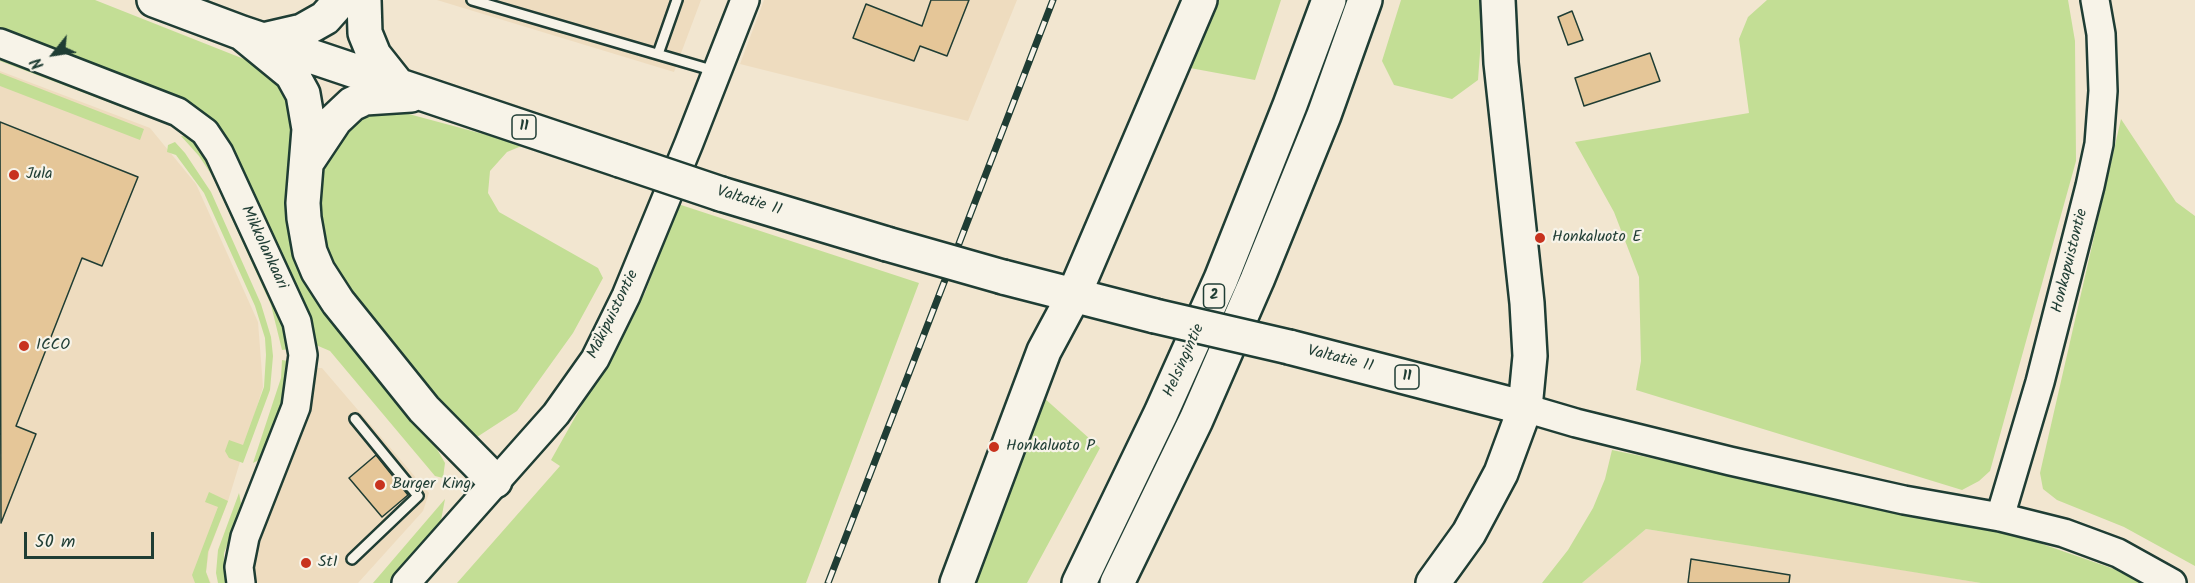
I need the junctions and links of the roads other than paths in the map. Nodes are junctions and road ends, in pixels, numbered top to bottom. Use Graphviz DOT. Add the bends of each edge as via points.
graph roads {
  1 [pos="154,0"];
  2 [pos="341,0"];
  3 [pos="364,0"];
  4 [pos="472,0"];
  5 [pos="677,0"];
  6 [pos="745,0"];
  7 [pos="1200,0"];
  8 [pos="1329,0"];
  9 [pos="1365,0"];
  10 [pos="1498,0"];
  11 [pos="2095,0"];
  12 [pos="252,36"];
  13 [pos="0,43"];
  14 [pos="658,54"];
  15 [pos="717,72"];
  16 [pos="397,84"];
  17 [pos="428,95"];
  18 [pos="307,162"];
  19 [pos="1073,297"];
  20 [pos="1525,408"];
  21 [pos="355,419"];
  22 [pos="495,481"];
  23 [pos="2000,517"];
  24 [pos="352,559"];
  25 [pos="241,583"];
  26 [pos="406,583"];
  27 [pos="957,583"];
  28 [pos="1080,583"];
  29 [pos="1117,583"];
  30 [pos="1433,583"];
  31 [pos="2172,583"];
  1 -- 12 [label="highway, 11"];
  2 -- 12 [label="highway" via="325,18 302,31"];
  3 -- 16 [label="highway" via="365,33 374,55"];
  4 -- 14 [label="lane"];
  5 -- 14 [label="lane"];
  6 -- 15 [label="street, Mäkipuistontie"];
  7 -- 19 [label="highway"];
  8 -- 28 [label="highway, Helsingintie / 2" via="1221,279"];
  9 -- 29 [label="highway, Helsingintie / 2" via="1324,115 1257,280 1196,420"];
  10 -- 20 [label="highway" via="1527,303 1530,356"];
  11 -- 23 [label="street, Honkapuistontie" via="2103,91 2099,144 2040,381"];
  12 -- 16 [label="highway, 11"];
  12 -- 18 [label="highway" via="292,74 300,88 309,129"];
  13 -- 25 [label="street, Mikkolankaari" via="178,112 205,132 219,153 297,322 303,355 296,407 246,537 239,567"];
  14 -- 15 [label="lane"];
  15 -- 22 [label="street, Mäkipuistontie" via="626,296 595,359 556,414"];
  16 -- 17 [label="highway, 11"];
  17 -- 18 [label="highway" via="365,98 352,104 335,120"];
  17 -- 19 [label="highway, Valtatie 11 / 11, bridge" via="721,194"];
  18 -- 22 [label="highway" via="304,219 318,271 338,302 424,409"];
  19 -- 20 [label="highway, Valtatie 11 / 11, bridge"];
  19 -- 27 [label="highway" via="1044,351"];
  20 -- 23 [label="street" via="1730,461"];
  20 -- 30 [label="highway" via="1501,473 1469,533"];
  21 -- 24 [label="lane" via="418,496"];
  22 -- 26 [label="street, Mäkipuistontie"];
  23 -- 31 [label="street" via="2064,533 2118,553"];
}
